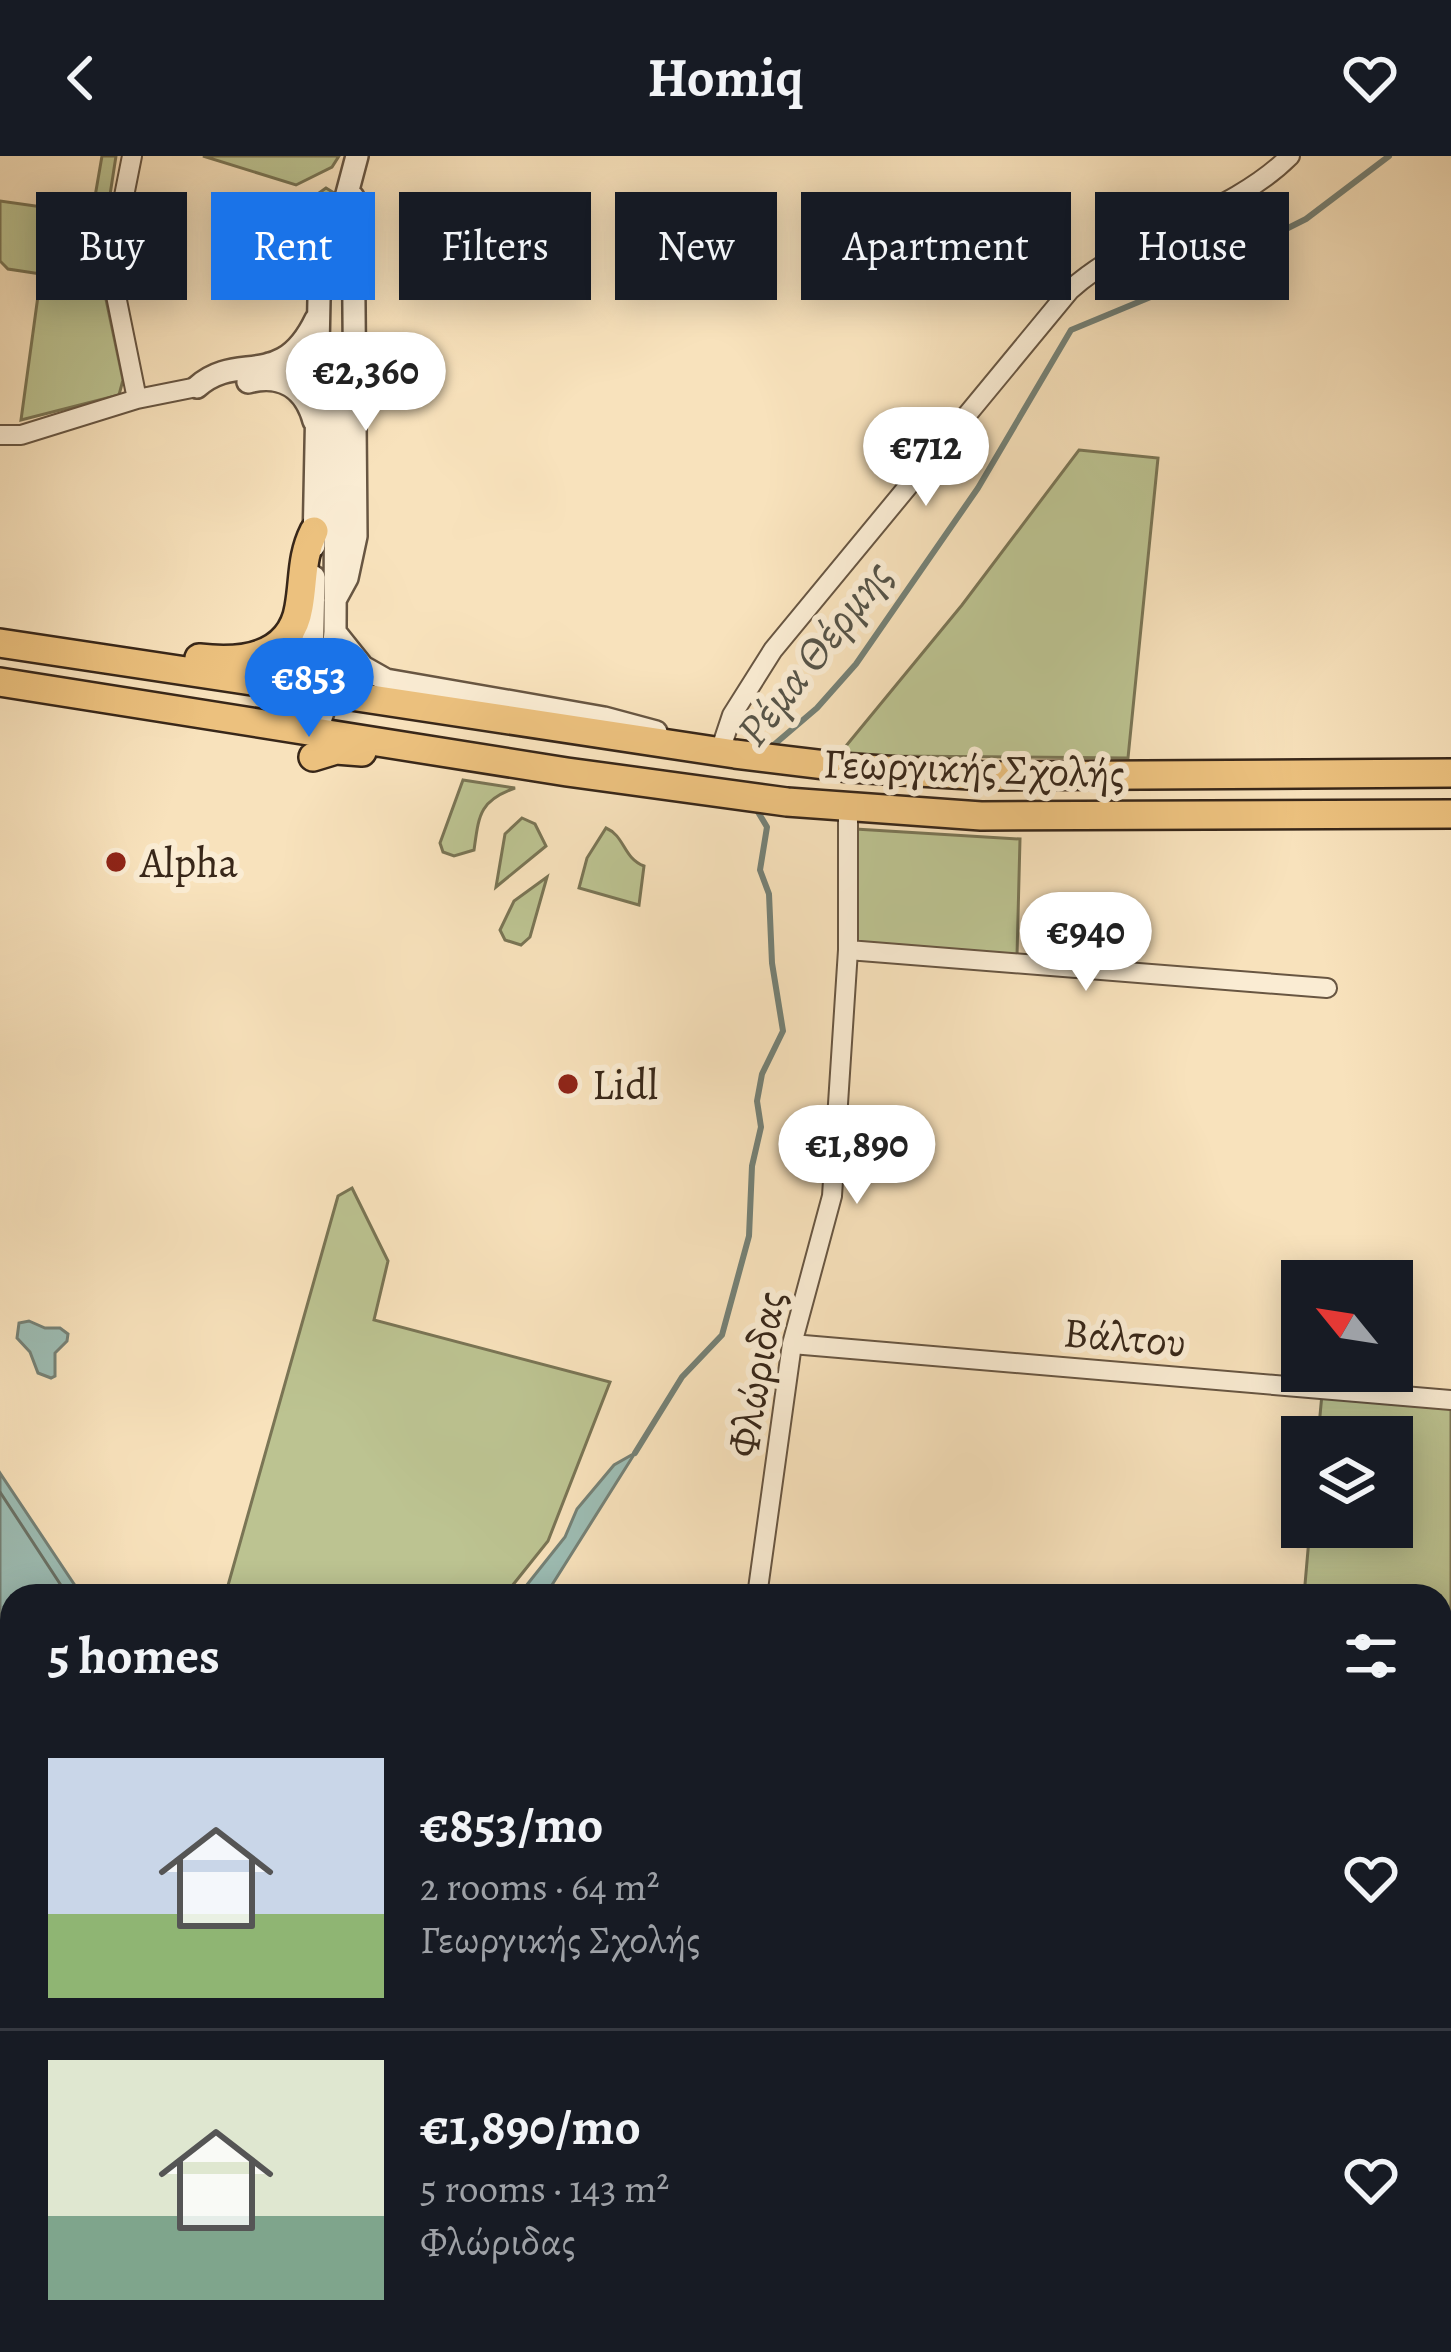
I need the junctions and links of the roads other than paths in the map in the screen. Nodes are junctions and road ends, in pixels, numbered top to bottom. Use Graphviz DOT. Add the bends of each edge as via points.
graph roads {
  1 [pos="131,156"];
  2 [pos="355,156"];
  3 [pos="1291,156"];
  4 [pos="319,313"];
  5 [pos="269,364"];
  6 [pos="318,373"];
  7 [pos="196,387"];
  8 [pos="137,399"];
  9 [pos="315,428"];
  10 [pos="0,435"];
  11 [pos="314,532"];
  12 [pos="335,600"];
  13 [pos="335,632"];
  14 [pos="0,640"];
  15 [pos="0,682"];
  16 [pos="312,718"];
  17 [pos="728,752"];
  18 [pos="1451,773"];
  19 [pos="848,807"];
  20 [pos="1451,814"];
  21 [pos="848,950"];
  22 [pos="1327,988"];
  23 [pos="792,1344"];
  24 [pos="1451,1400"];
  25 [pos="759,1584"];
  1 -- 8 [label="street" via="122,252 110,266 129,324"];
  2 -- 4 [label="street"];
  2 -- 12 [label="street" via="356,536"];
  3 -- 17 [label="street" via="1263,180 1070,290 773,650 732,715"];
  4 -- 5 [label="street" via="296,351"];
  4 -- 6 [label="street"];
  5 -- 6 [label="street"];
  5 -- 7 [label="street"];
  6 -- 9 [label="street"];
  6 -- 12 [label="street" via="334,392 338,415"];
  7 -- 8 [label="street"];
  7 -- 9 [label="street" via="282,381 307,401"];
  8 -- 10 [label="street"];
  9 -- 11 [label="street"];
  11 -- 14 [label="main road" via="294,626 257,656 221,661 48,637"];
  11 -- 16 [label="street"];
  12 -- 13 [label="street"];
  13 -- 16 [label="street"];
  13 -- 17 [label="street" via="386,680 604,718"];
  14 -- 16 [label="main road, Γεωργικής Σχολής"];
  15 -- 16 [label="main road, Γεωργικής Σχολής" via="268,722"];
  16 -- 17 [label="main road, Γεωργικής Σχολής"];
  16 -- 19 [label="main road, Γεωργικής Σχολής" via="465,754"];
  17 -- 18 [label="main road, Γεωργικής Σχολής" via="987,776"];
  19 -- 20 [label="main road, Γεωργικής Σχολής" via="1024,816"];
  19 -- 21 [label="street, Φλώριδας"];
  21 -- 22 [label="street"];
  21 -- 23 [label="street, Φλώριδας" via="832,1196"];
  23 -- 24 [label="street, Βάλτου"];
  23 -- 25 [label="street, Φλώριδας"];
}
